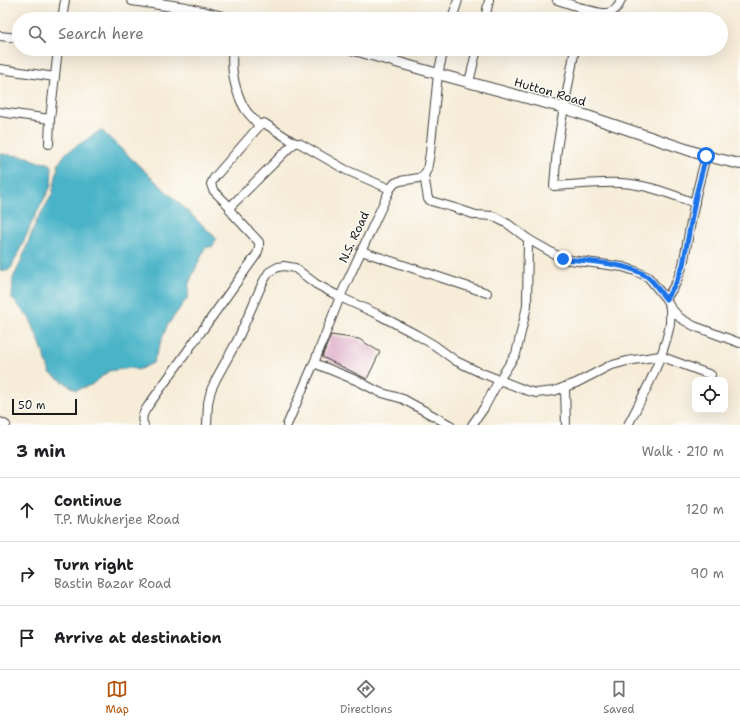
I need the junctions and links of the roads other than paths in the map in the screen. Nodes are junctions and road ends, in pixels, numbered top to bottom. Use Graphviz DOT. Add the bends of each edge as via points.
graph roads {
  1 [pos="65,0"];
  2 [pos="132,0"];
  3 [pos="458,0"];
  4 [pos="489,0"];
  5 [pos="558,0"];
  6 [pos="621,0"];
  7 [pos="187,4"];
  8 [pos="583,8"];
  9 [pos="63,12"];
  10 [pos="210,12"];
  11 [pos="454,12"];
  12 [pos="486,12"];
  13 [pos="582,12"];
  14 [pos="594,12"];
  15 [pos="610,12"];
  16 [pos="0,36"];
  17 [pos="12,37"];
  18 [pos="57,56"];
  19 [pos="232,56"];
  20 [pos="375,56"];
  21 [pos="442,56"];
  22 [pos="475,56"];
  23 [pos="574,56"];
  24 [pos="0,69"];
  25 [pos="438,74"];
  26 [pos="55,77"];
  27 [pos="469,82"];
  28 [pos="564,108"];
  29 [pos="0,112"];
  30 [pos="50,119"];
  31 [pos="259,126"];
  32 [pos="295,143"];
  33 [pos="49,144"];
  34 [pos="706,156"];
  35 [pos="740,164"];
  36 [pos="424,175"];
  37 [pos="390,189"];
  38 [pos="695,203"];
  39 [pos="230,207"];
  40 [pos="528,239"];
  41 [pos="361,251"];
  42 [pos="487,294"];
  43 [pos="340,297"];
  44 [pos="666,299"];
  45 [pos="670,307"];
  46 [pos="740,343"];
  47 [pos="660,356"];
  48 [pos="314,363"];
  49 [pos="711,376"];
  50 [pos="499,380"];
  51 [pos="565,387"];
  52 [pos="0,422"];
  53 [pos="141,424"];
  54 [pos="6,425"];
  55 [pos="207,425"];
  56 [pos="287,425"];
  57 [pos="450,425"];
  58 [pos="472,425"];
  59 [pos="566,425"];
  60 [pos="628,425"];
  1 -- 9 [label="street"];
  2 -- 7 [label="street"];
  3 -- 11 [label="street"];
  4 -- 12 [label="street"];
  5 -- 8 [label="street"];
  6 -- 15 [label="street" via="615,10"];
  7 -- 10 [label="street"];
  8 -- 13 [label="street"];
  8 -- 14 [label="street"];
  16 -- 17 [label="street"];
  18 -- 26 [label="street"];
  19 -- 31 [label="street" via="236,89 246,110"];
  20 -- 25 [label="street, Hutton Road"];
  21 -- 25 [label="street"];
  22 -- 27 [label="street"];
  23 -- 28 [label="street"];
  24 -- 26 [label="street"];
  25 -- 27 [label="street, Hutton Road"];
  25 -- 36 [label="street" via="429,164"];
  26 -- 30 [label="street"];
  27 -- 28 [label="street, Hutton Road"];
  28 -- 34 [label="street, Hutton Road"];
  28 -- 38 [label="street" via="554,186 619,183 637,185"];
  29 -- 30 [label="street"];
  30 -- 33 [label="street"];
  31 -- 32 [label="street" via="264,123"];
  31 -- 39 [label="street" via="211,184 213,190"];
  32 -- 37 [label="street" via="299,142 346,170"];
  32 -- 39 [label="street"];
  34 -- 35 [label="street, Hutton Road"];
  34 -- 38 [label="street"];
  36 -- 37 [label="street" via="395,183"];
  36 -- 40 [label="street" via="428,199 431,201 476,215 493,216"];
  37 -- 41 [label="street, N.S. Road"];
  38 -- 44 [label="street" via="683,265"];
  39 -- 53 [label="street" via="233,214 259,242 260,248 143,413"];
  40 -- 44 [label="street" via="563,259 623,266 635,271 648,277"];
  40 -- 50 [label="street" via="527,306 516,354"];
  41 -- 42 [label="street"];
  41 -- 43 [label="street, N.S. Road"];
  43 -- 48 [label="street, N.S. Road"];
  43 -- 50 [label="street" via="417,335 456,361"];
  43 -- 55 [label="street" via="316,284 295,268 278,266 269,272 211,390"];
  44 -- 45 [label="street"];
  45 -- 46 [label="street" via="680,318 694,326"];
  45 -- 47 [label="street" via="669,329"];
  47 -- 49 [label="street"];
  47 -- 51 [label="street" via="609,366"];
  47 -- 60 [label="street"];
  48 -- 56 [label="street, N.S. Road"];
  48 -- 57 [label="street" via="379,392 404,399"];
  50 -- 51 [label="street" via="536,393"];
  50 -- 58 [label="street"];
  51 -- 59 [label="street"];
  52 -- 54 [label="street"];
}
